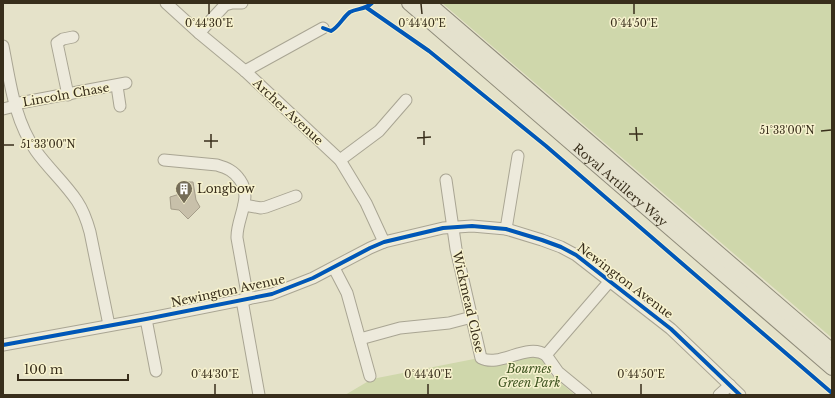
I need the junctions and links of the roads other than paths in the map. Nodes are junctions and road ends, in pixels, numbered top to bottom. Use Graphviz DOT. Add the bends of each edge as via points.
graph roads {
  1 [pos="242,3"];
  2 [pos="409,3"];
  3 [pos="428,3"];
  4 [pos="170,4"];
  5 [pos="323,28"];
  6 [pos="199,33"];
  7 [pos="73,37"];
  8 [pos="3,46"];
  9 [pos="245,71"];
  10 [pos="68,95"];
  11 [pos="406,100"];
  12 [pos="14,105"];
  13 [pos="120,106"];
  14 [pos="3,109"];
  15 [pos="518,156"];
  16 [pos="164,160"];
  17 [pos="340,160"];
  18 [pos="446,180"];
  19 [pos="296,196"];
  20 [pos="244,205"];
  21 [pos="452,227"];
  22 [pos="506,228"];
  23 [pos="384,242"];
  24 [pos="334,268"];
  25 [pos="609,282"];
  26 [pos="245,300"];
  27 [pos="472,317"];
  28 [pos="146,319"];
  29 [pos="109,325"];
  30 [pos="360,339"];
  31 [pos="3,345"];
  32 [pos="832,351"];
  33 [pos="546,355"];
  34 [pos="832,368"];
  35 [pos="156,371"];
  36 [pos="370,376"];
  37 [pos="730,385"];
  38 [pos="259,395"];
  39 [pos="586,395"];
  40 [pos="719,395"];
  41 [pos="740,395"];
  1 -- 6 [label="street" via="225,5"];
  2 -- 34 [label="main road, Royal Artillery Way"];
  3 -- 32 [label="main road, Royal Artillery Way"];
  4 -- 6 [label="street, Archer Avenue"];
  5 -- 9 [label="street"];
  6 -- 9 [label="street, Archer Avenue"];
  7 -- 10 [label="street" via="57,42"];
  8 -- 12 [label="street"];
  9 -- 17 [label="street, Archer Avenue"];
  10 -- 12 [label="street, Lincoln Chase"];
  10 -- 13 [label="street, Lincoln Chase" via="122,85"];
  11 -- 17 [label="street" via="374,136"];
  12 -- 14 [label="street, Lincoln Chase"];
  12 -- 29 [label="street" via="35,150 65,185 86,218"];
  15 -- 22 [label="street"];
  16 -- 20 [label="street" via="217,165 230,170 242,183"];
  17 -- 23 [label="street, Archer Avenue" via="366,203"];
  18 -- 21 [label="street, Wickmead Close"];
  19 -- 20 [label="street" via="266,207"];
  20 -- 26 [label="street" via="237,238"];
  21 -- 22 [label="street, Newington Avenue"];
  21 -- 23 [label="street, Newington Avenue"];
  21 -- 27 [label="street, Wickmead Close"];
  22 -- 25 [label="street, Newington Avenue" via="565,249"];
  23 -- 24 [label="street, Newington Avenue"];
  24 -- 26 [label="street, Newington Avenue" via="292,287"];
  24 -- 30 [label="street" via="347,293"];
  25 -- 33 [label="street"];
  25 -- 37 [label="street, Newington Avenue" via="670,329"];
  26 -- 28 [label="street, Newington Avenue"];
  26 -- 38 [label="street"];
  27 -- 30 [label="street" via="400,328"];
  27 -- 33 [label="street, Wickmead Close" via="483,360 535,350"];
  28 -- 29 [label="street, Newington Avenue"];
  28 -- 35 [label="street"];
  29 -- 31 [label="street, Newington Avenue"];
  30 -- 36 [label="street"];
  33 -- 39 [label="street" via="558,372"];
  37 -- 40 [label="street"];
  37 -- 41 [label="street, Newington Avenue"];
}
